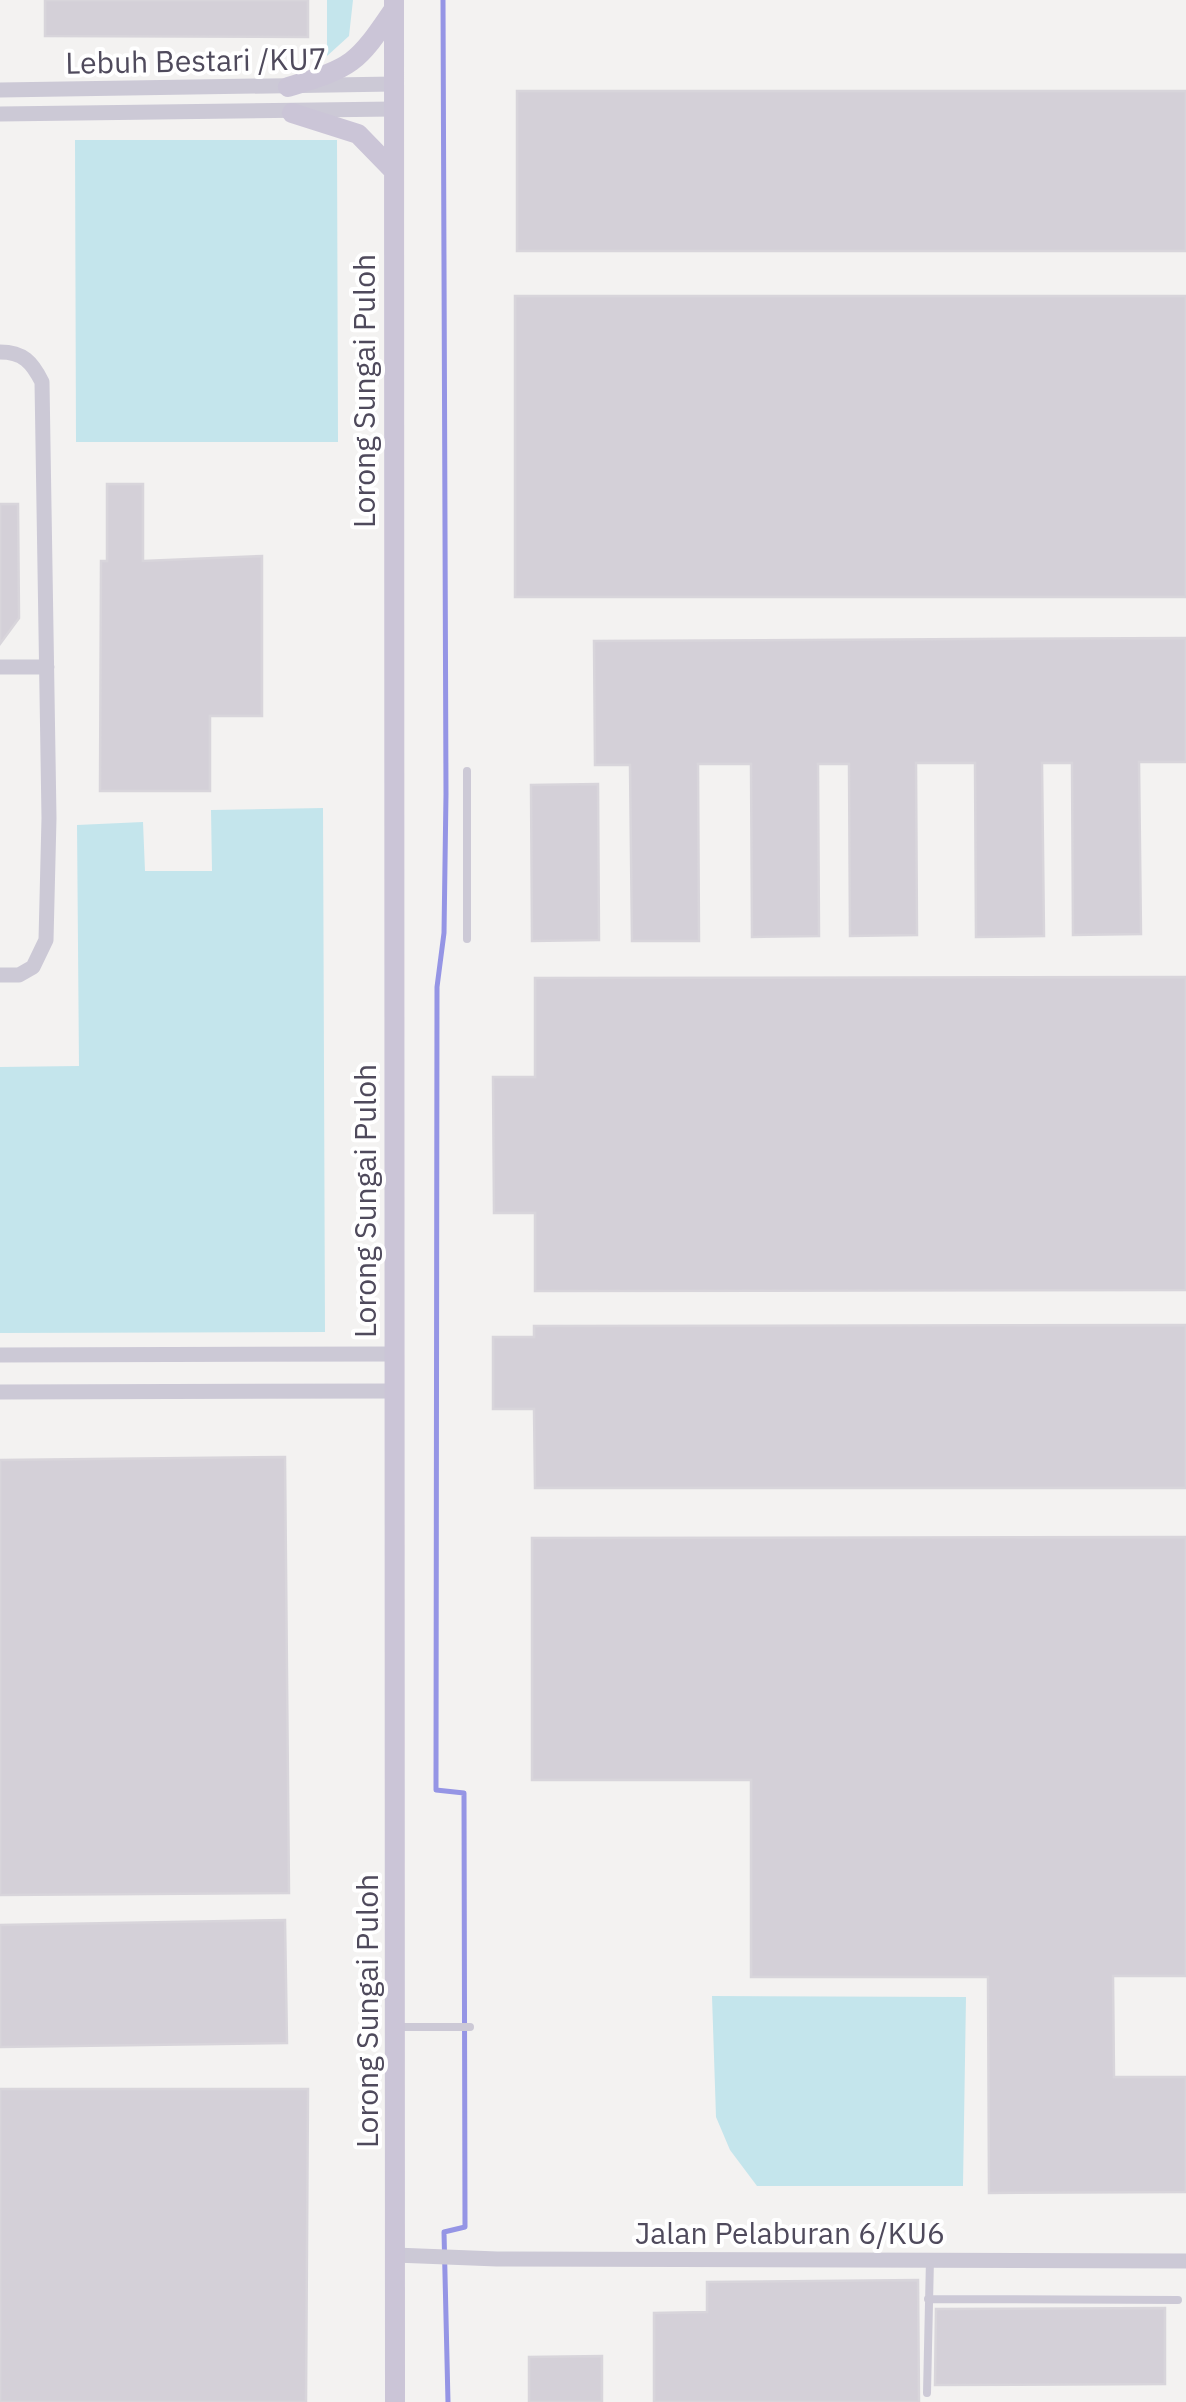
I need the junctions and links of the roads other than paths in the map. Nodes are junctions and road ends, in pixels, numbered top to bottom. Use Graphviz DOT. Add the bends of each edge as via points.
graph roads {
  1 [pos="394,4"];
  2 [pos="394,84"];
  3 [pos="288,86"];
  4 [pos="4,88"];
  5 [pos="394,109"];
  6 [pos="292,112"];
  7 [pos="0,114"];
  8 [pos="394,171"];
  9 [pos="0,352"];
  10 [pos="0,667"];
  11 [pos="47,667"];
  12 [pos="467,771"];
  13 [pos="467,939"];
  14 [pos="0,975"];
  15 [pos="394,1354"];
  16 [pos="0,1355"];
  17 [pos="394,1390"];
  18 [pos="0,1392"];
  19 [pos="470,2026"];
  20 [pos="397,2027"];
  21 [pos="395,2255"];
  22 [pos="930,2259"];
  23 [pos="1186,2261"];
  24 [pos="928,2299"];
  25 [pos="1178,2300"];
  26 [pos="927,2394"];
  27 [pos="395,2402"];
  1 -- 2 [label="street, Lorong Sungai Puloh"];
  1 -- 3 [label="street" via="360,59"];
  2 -- 3 [label="street, Lebuh Bestari /KU7"];
  2 -- 5 [label="street, Lorong Sungai Puloh"];
  3 -- 4 [label="street, Lebuh Bestari /KU7"];
  5 -- 6 [label="street, Lebuh Bestari /KU7"];
  5 -- 8 [label="street, Lorong Sungai Puloh"];
  6 -- 7 [label="street, Lebuh Bestari /KU7"];
  6 -- 8 [label="street" via="358,134"];
  8 -- 15 [label="street, Lorong Sungai Puloh"];
  9 -- 11 [label="street" via="16,352 34,364 42,382"];
  10 -- 11 [label="street"];
  11 -- 14 [label="street" via="46,940 33,967"];
  12 -- 13 [label="lane"];
  15 -- 16 [label="street"];
  15 -- 17 [label="street, Lorong Sungai Puloh"];
  17 -- 18 [label="street"];
  17 -- 20 [label="street, Lorong Sungai Puloh"];
  19 -- 20 [label="lane"];
  20 -- 21 [label="street, Lorong Sungai Puloh"];
  21 -- 22 [label="street, Jalan Pelaburan 6/KU6"];
  21 -- 27 [label="street, Lorong Sungai Puloh"];
  22 -- 23 [label="street, Jalan Pelaburan 6/KU6"];
  22 -- 24 [label="lane"];
  24 -- 25 [label="lane"];
  24 -- 26 [label="lane"];
}
